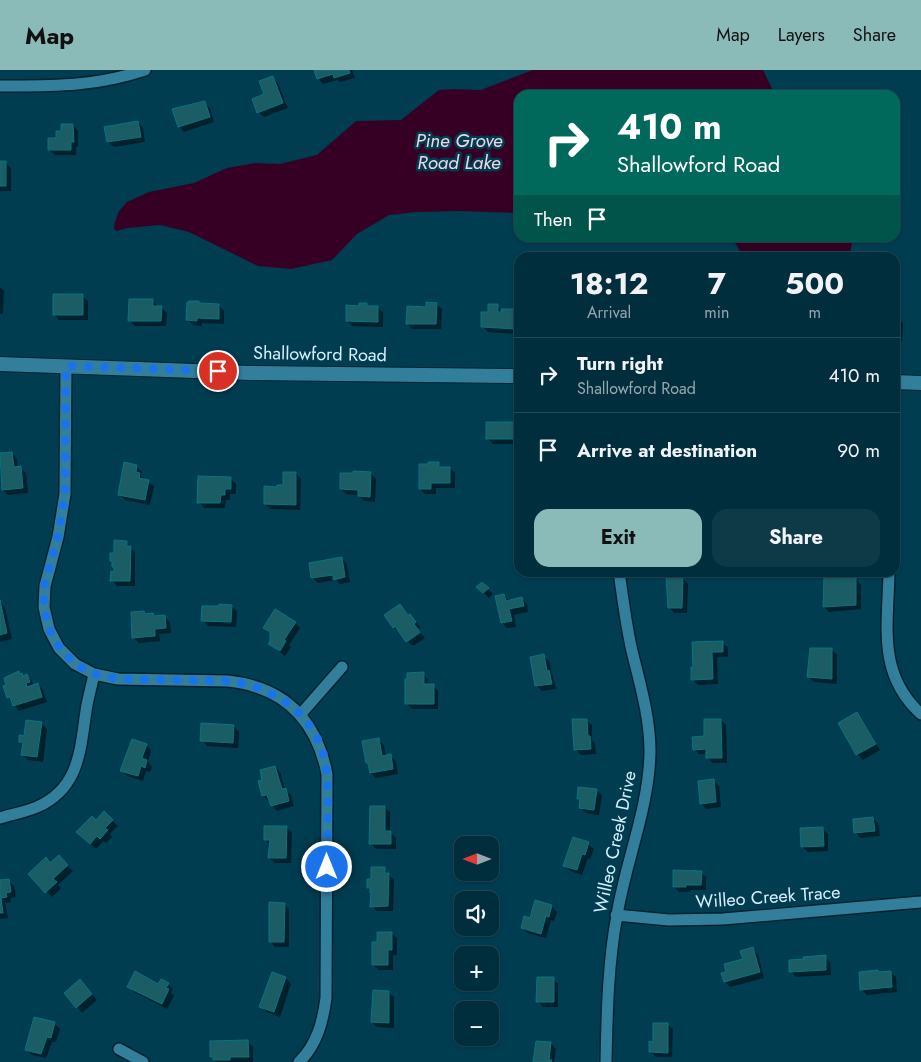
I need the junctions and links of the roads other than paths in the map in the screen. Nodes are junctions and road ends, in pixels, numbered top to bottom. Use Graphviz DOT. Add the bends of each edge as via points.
graph roads {
  1 [pos="145,70"];
  2 [pos="0,86"];
  3 [pos="0,364"];
  4 [pos="66,366"];
  5 [pos="514,376"];
  6 [pos="900,382"];
  7 [pos="921,383"];
  8 [pos="620,577"];
  9 [pos="889,577"];
  10 [pos="342,667"];
  11 [pos="94,674"];
  12 [pos="300,714"];
  13 [pos="921,714"];
  14 [pos="0,818"];
  15 [pos="921,902"];
  16 [pos="616,915"];
  17 [pos="119,1049"];
  18 [pos="143,1062"];
  19 [pos="299,1062"];
  20 [pos="606,1062"];
  1 -- 2 [label="street" via="93,83"];
  3 -- 4 [label="street, Shallowford Road"];
  4 -- 5 [label="street, Shallowford Road" via="250,373"];
  4 -- 11 [label="street" via="65,494 58,537 44,586 44,607 49,629 60,648 75,664"];
  6 -- 7 [label="street"];
  8 -- 16 [label="street, Willeo Creek Drive" via="632,649 646,705 650,750 644,804"];
  9 -- 13 [label="street" via="890,667 903,695"];
  10 -- 12 [label="street"];
  11 -- 12 [label="street" via="118,679 244,683 274,694"];
  11 -- 14 [label="street" via="80,755 68,782 39,806"];
  12 -- 19 [label="street" via="318,741 327,774 326,998 315,1040"];
  15 -- 16 [label="street, Willeo Creek Trace" via="723,919 668,920"];
  16 -- 20 [label="street, Willeo Creek Drive" via="608,984"];
  17 -- 18 [label="street"];
}
